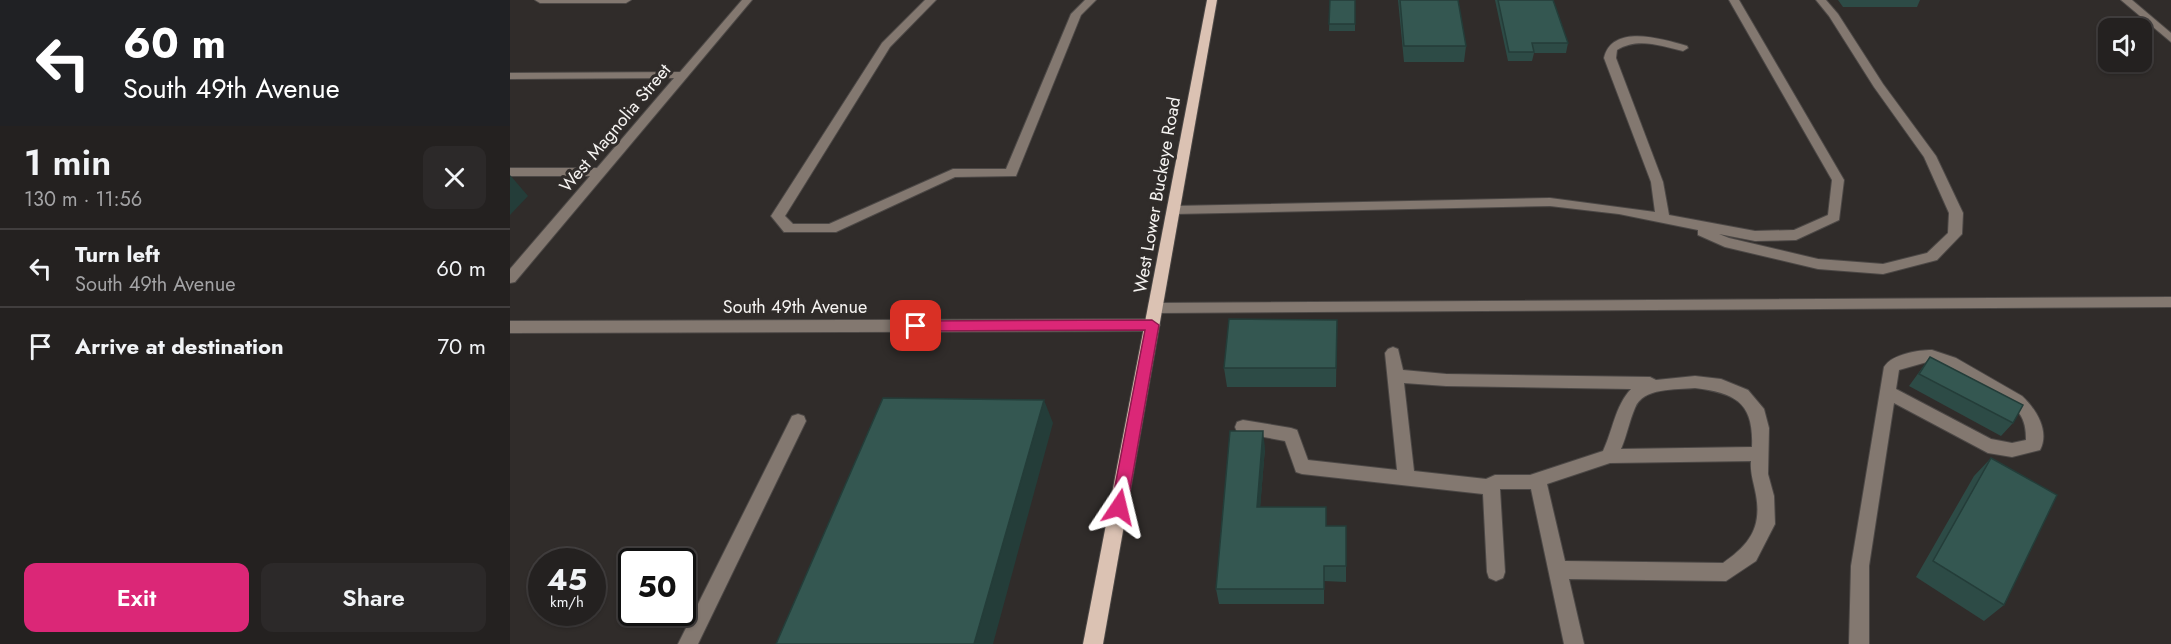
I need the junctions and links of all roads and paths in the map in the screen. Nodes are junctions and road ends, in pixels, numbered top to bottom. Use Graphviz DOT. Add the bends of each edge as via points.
graph roads {
  1 [pos="540,0"];
  2 [pos="626,0"];
  3 [pos="747,0"];
  4 [pos="931,0"];
  5 [pos="1090,0"];
  6 [pos="1212,0"];
  7 [pos="1734,0"];
  8 [pos="1821,0"];
  9 [pos="2126,0"];
  10 [pos="2171,39"];
  11 [pos="1683,48"];
  12 [pos="684,75"];
  13 [pos="510,76"];
  14 [pos="510,172"];
  15 [pos="602,172"];
  16 [pos="1174,210"];
  17 [pos="1663,218"];
  18 [pos="1681,222"];
  19 [pos="510,278"];
  20 [pos="2171,302"];
  21 [pos="1156,308"];
  22 [pos="1152,325"];
  23 [pos="510,327"];
  24 [pos="1393,353"];
  25 [pos="1395,376"];
  26 [pos="1668,384"];
  27 [pos="1888,392"];
  28 [pos="798,421"];
  29 [pos="1243,427"];
  30 [pos="1759,454"];
  31 [pos="1609,456"];
  32 [pos="1406,478"];
  33 [pos="1533,481"];
  34 [pos="1491,487"];
  35 [pos="1558,570"];
  36 [pos="1496,572"];
  37 [pos="688,644"];
  38 [pos="1094,644"];
  39 [pos="1574,644"];
  40 [pos="1860,644"];
  1 -- 2 [label="street"];
  3 -- 12 [label="street, West Magnolia Street"];
  4 -- 5 [label="street" via="886,45 778,216 789,229 831,229 953,173 1011,173 1076,14"];
  6 -- 16 [label="main road, West Lower Buckeye Road"];
  7 -- 18 [label="street" via="1838,180 1834,217 1796,235 1755,236"];
  8 -- 18 [label="street" via="1930,156 1956,213 1955,234 1932,257 1883,269 1818,264 1763,252 1725,242"];
  9 -- 10 [label="street"];
  11 -- 17 [label="street" via="1628,40 1612,49 1610,58 1657,182"];
  12 -- 13 [label="street"];
  12 -- 15 [label="street, West Magnolia Street"];
  14 -- 15 [label="street"];
  15 -- 19 [label="street, West Magnolia Street"];
  16 -- 17 [label="street" via="1550,202"];
  16 -- 21 [label="main road, West Lower Buckeye Road"];
  17 -- 18 [label="street"];
  20 -- 21 [label="street"];
  21 -- 22 [label="main road, West Lower Buckeye Road"];
  22 -- 23 [label="street, South 49th Avenue"];
  22 -- 38 [label="main road, West Lower Buckeye Road"];
  24 -- 25 [label="street"];
  25 -- 26 [label="street"];
  25 -- 32 [label="street"];
  26 -- 30 [label="street" via="1721,385 1742,395 1758,414"];
  26 -- 31 [label="street" via="1640,390 1628,403"];
  27 -- 27 [label="street" via="1892,367 1910,359 1937,357 2007,392 2023,405 2037,429 2034,445 2012,450 1988,446"];
  27 -- 40 [label="street" via="1860,566"];
  28 -- 37 [label="street"];
  29 -- 32 [label="street" via="1291,435 1302,467"];
  30 -- 31 [label="street"];
  30 -- 35 [label="street" via="1766,524 1749,555 1726,572"];
  31 -- 33 [label="street"];
  32 -- 34 [label="street"];
  33 -- 34 [label="street" via="1495,482"];
  33 -- 35 [label="street" via="1538,482 1541,490"];
  34 -- 36 [label="street"];
  35 -- 39 [label="street"];
}
